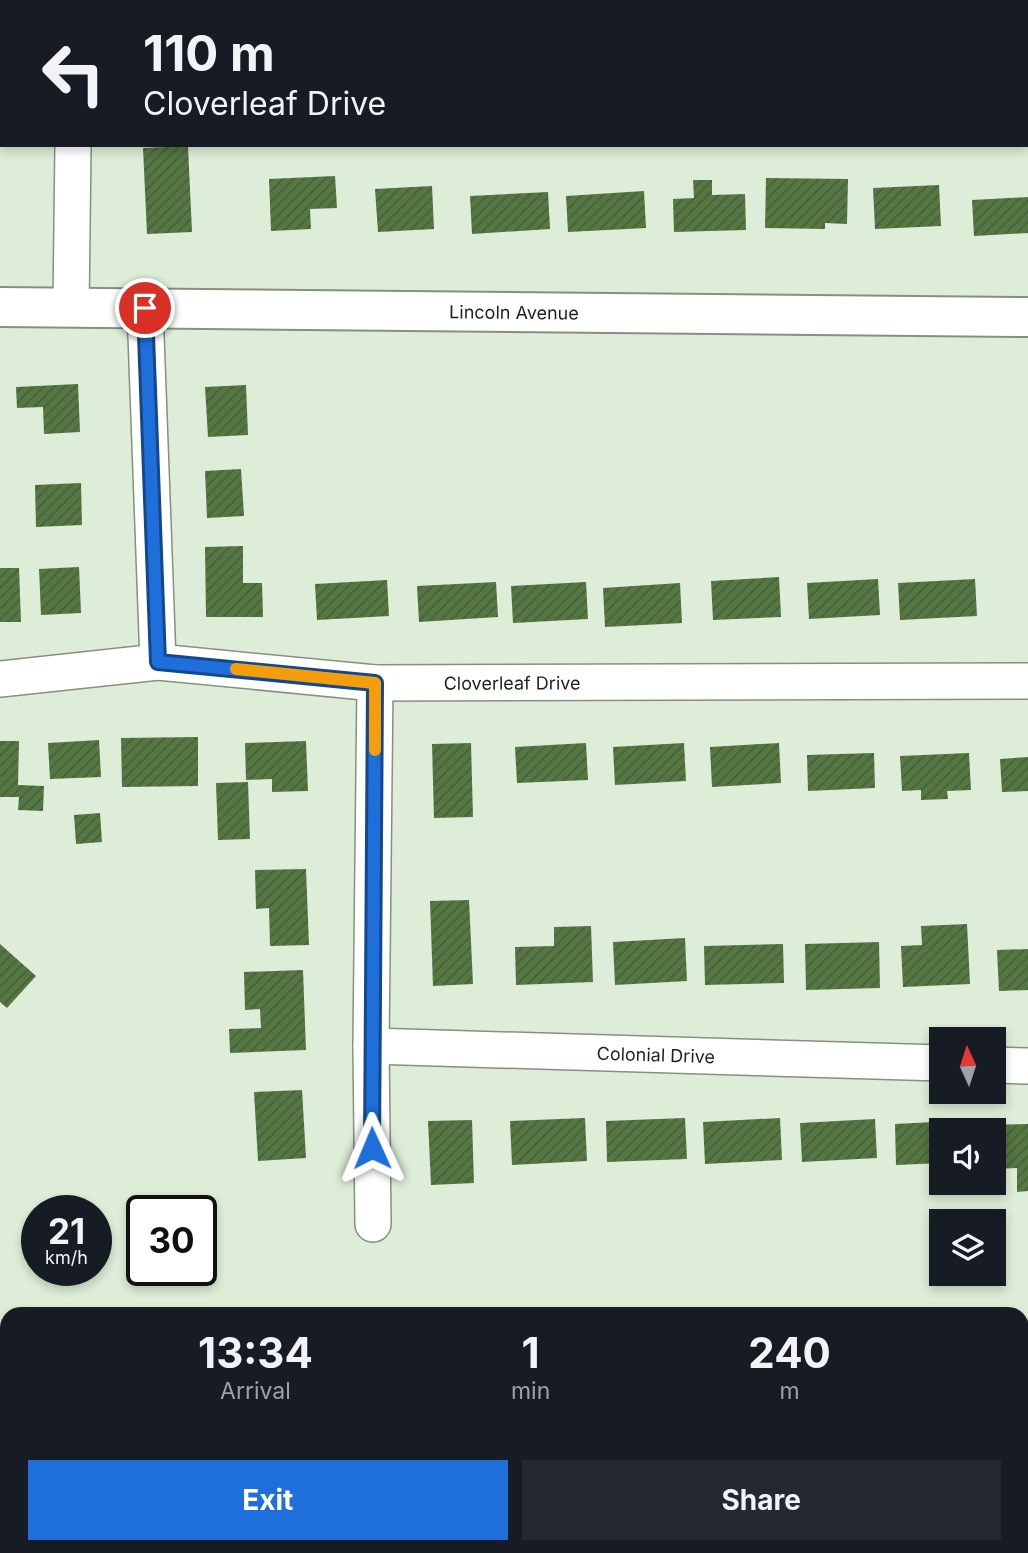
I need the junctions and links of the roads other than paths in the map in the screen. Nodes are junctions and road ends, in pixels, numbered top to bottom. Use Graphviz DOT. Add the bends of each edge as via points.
graph roads {
  1 [pos="73,147"];
  2 [pos="0,307"];
  3 [pos="71,308"];
  4 [pos="145,308"];
  5 [pos="1028,317"];
  6 [pos="158,662"];
  7 [pos="0,679"];
  8 [pos="1028,681"];
  9 [pos="375,683"];
  10 [pos="371,1046"];
  11 [pos="929,1063"];
  12 [pos="1006,1065"];
  13 [pos="1028,1066"];
  14 [pos="373,1224"];
  1 -- 3 [label="street"];
  2 -- 3 [label="street, Lincoln Avenue"];
  3 -- 4 [label="street, Lincoln Avenue"];
  4 -- 5 [label="street, Lincoln Avenue"];
  4 -- 6 [label="street"];
  6 -- 7 [label="street, Cloverleaf Drive"];
  6 -- 9 [label="street, Cloverleaf Drive"];
  8 -- 9 [label="street, Cloverleaf Drive"];
  9 -- 10 [label="street"];
  10 -- 11 [label="street, Colonial Drive"];
  10 -- 14 [label="street"];
  12 -- 13 [label="street"];
}
